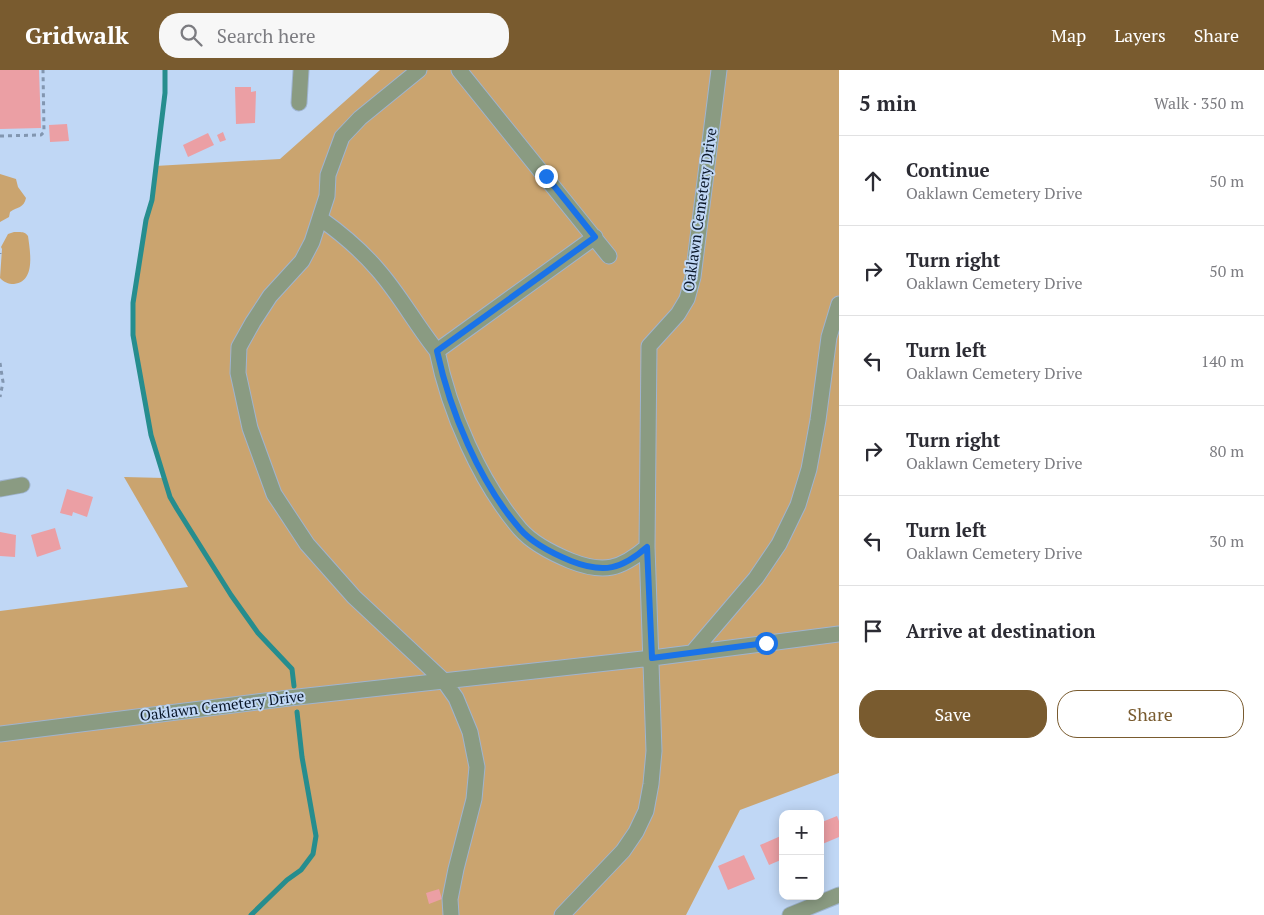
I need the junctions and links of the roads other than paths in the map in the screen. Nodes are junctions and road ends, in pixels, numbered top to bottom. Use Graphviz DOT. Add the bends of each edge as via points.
graph roads {
  1 [pos="301,70"];
  2 [pos="419,70"];
  3 [pos="458,70"];
  4 [pos="719,70"];
  5 [pos="299,103"];
  6 [pos="321,219"];
  7 [pos="595,237"];
  8 [pos="609,256"];
  9 [pos="839,304"];
  10 [pos="437,351"];
  11 [pos="22,485"];
  12 [pos="0,489"];
  13 [pos="647,547"];
  14 [pos="839,634"];
  15 [pos="692,653"];
  16 [pos="652,658"];
  17 [pos="444,681"];
  18 [pos="0,734"];
  19 [pos="839,895"];
  20 [pos="451,915"];
  21 [pos="562,915"];
  22 [pos="790,915"];
  1 -- 5 [label="street"];
  2 -- 6 [label="street" via="360,118 342,138 328,175"];
  3 -- 7 [label="street"];
  4 -- 13 [label="street, Oaklawn Cemetery Drive" via="693,277 687,299 678,314 649,346"];
  6 -- 10 [label="street" via="349,240 378,270"];
  6 -- 17 [label="street" via="302,261 270,296 239,347 238,373 250,428 274,494 307,544 354,597"];
  7 -- 8 [label="street"];
  7 -- 10 [label="street"];
  9 -- 15 [label="street" via="829,337 809,469 798,505 779,544 756,578"];
  10 -- 13 [label="street" via="443,378 469,449 521,530 552,554 586,567 611,568 632,560"];
  11 -- 12 [label="street"];
  13 -- 16 [label="street, Oaklawn Cemetery Drive"];
  14 -- 15 [label="street, Oaklawn Cemetery Drive"];
  15 -- 16 [label="street, Oaklawn Cemetery Drive"];
  16 -- 17 [label="street, Oaklawn Cemetery Drive"];
  16 -- 21 [label="street, Oaklawn Cemetery Drive" via="654,751 646,811 623,850"];
  17 -- 18 [label="street, Oaklawn Cemetery Drive"];
  17 -- 20 [label="street" via="456,698 470,732 477,767 474,799 450,898"];
  19 -- 22 [label="street"];
}
